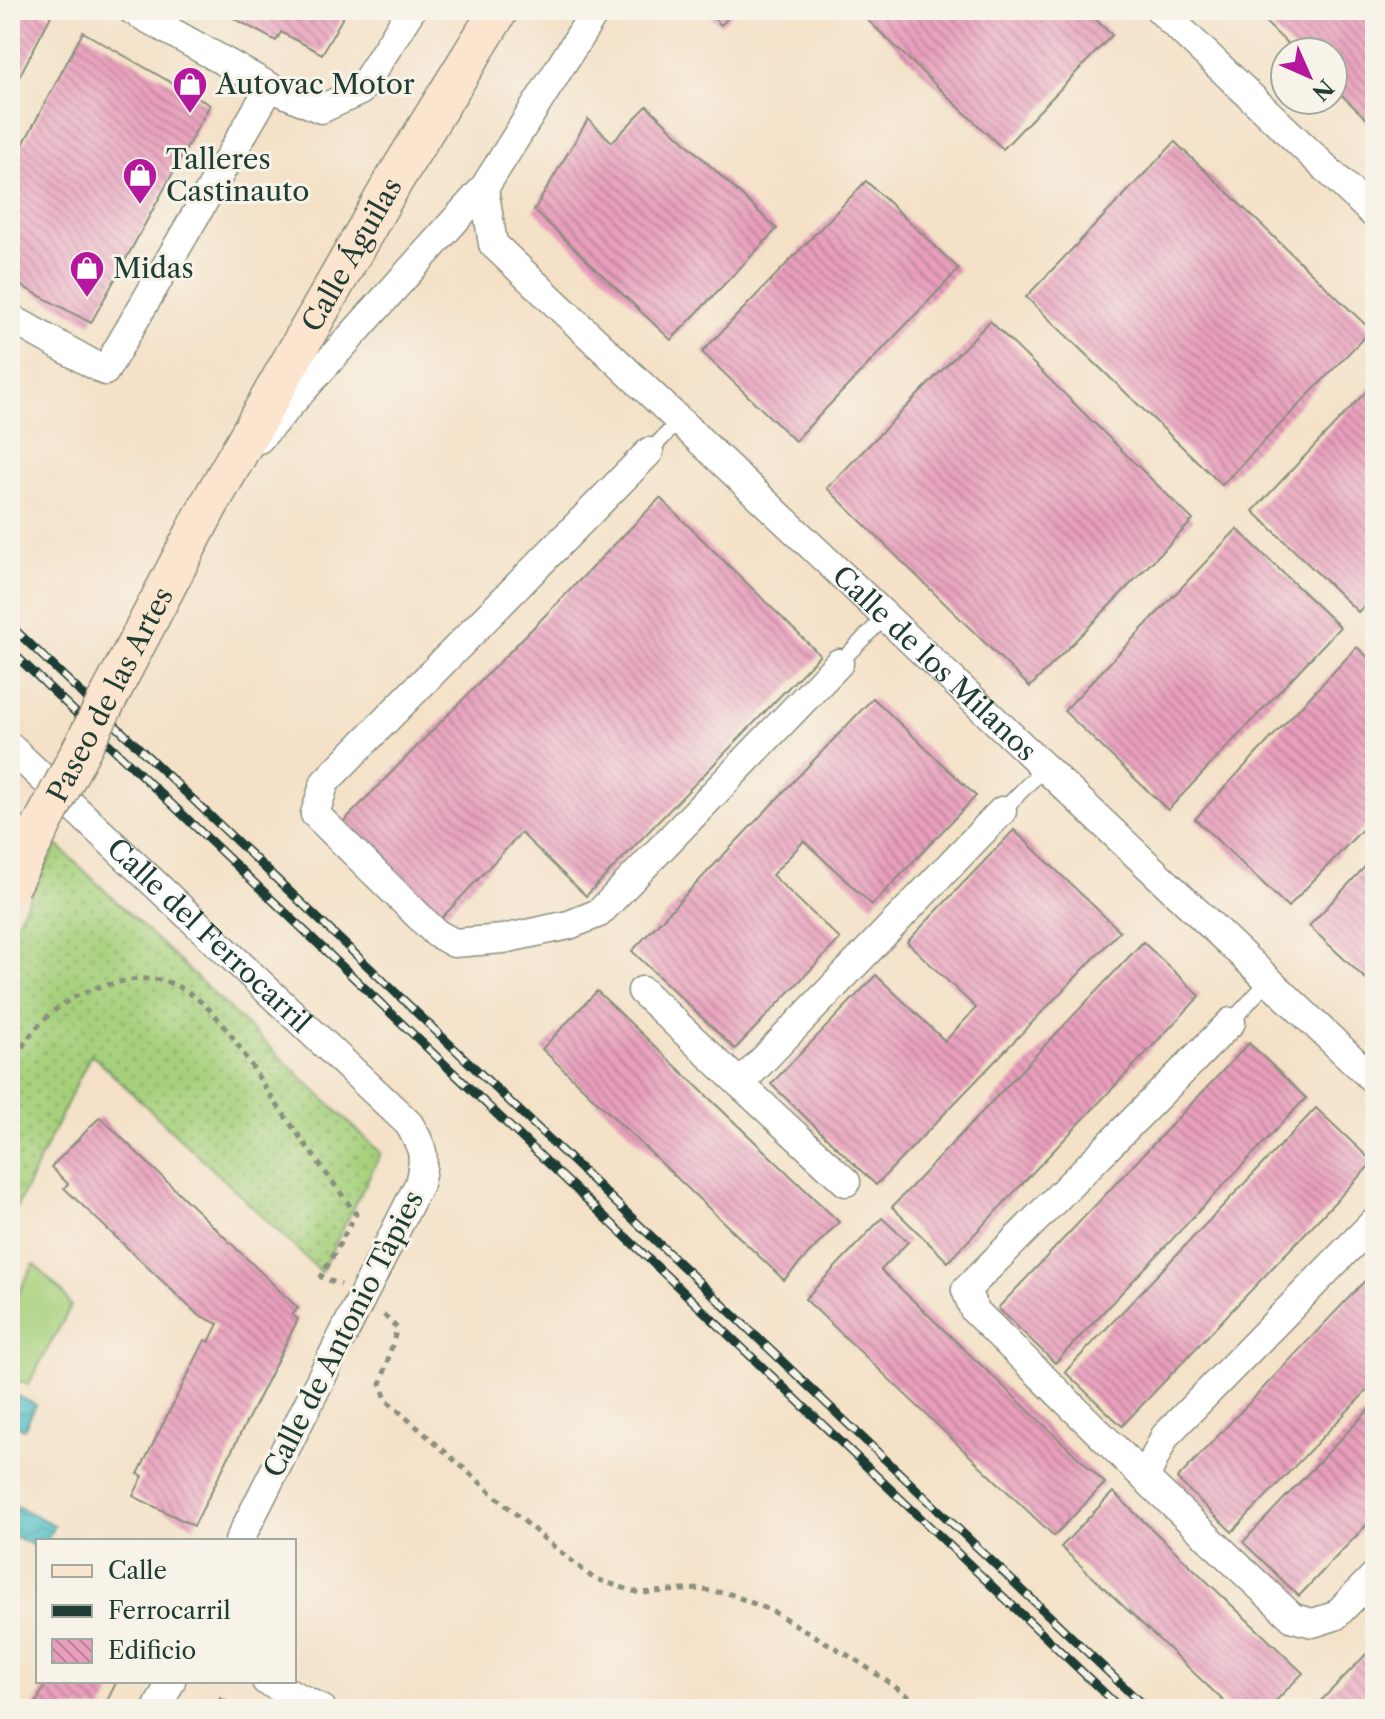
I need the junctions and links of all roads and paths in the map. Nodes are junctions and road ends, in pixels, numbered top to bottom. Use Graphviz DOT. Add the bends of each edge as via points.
graph roads {
  1 [pos="132,10"];
  2 [pos="411,10"];
  3 [pos="499,10"];
  4 [pos="596,10"];
  5 [pos="1160,10"];
  6 [pos="270,87"];
  7 [pos="484,188"];
  8 [pos="1375,215"];
  9 [pos="10,318"];
  10 [pos="679,421"];
  11 [pos="649,452"];
  12 [pos="218,489"];
  13 [pos="885,617"];
  14 [pos="839,663"];
  15 [pos="10,747"];
  16 [pos="1044,768"];
  17 [pos="1002,811"];
  18 [pos="10,886"];
  19 [pos="1269,980"];
  20 [pos="642,991"];
  21 [pos="1231,1022"];
  22 [pos="10,1068"];
  23 [pos="1375,1081"];
  24 [pos="740,1084"];
  25 [pos="409,1124"];
  26 [pos="846,1182"];
  27 [pos="1375,1221"];
  28 [pos="363,1293"];
  29 [pos="1145,1478"];
  30 [pos="240,1539"];
  31 [pos="1375,1575"];
  32 [pos="170,1683"];
  33 [pos="270,1683"];
  34 [pos="157,1709"];
  35 [pos="322,1709"];
  36 [pos="927,1709"];
  1 -- 6 [label="street"];
  2 -- 6 [label="street" via="360,91 321,109"];
  3 -- 12 [label="main road, Calle Águilas" via="393,182"];
  4 -- 7 [label="street"];
  5 -- 8 [label="street"];
  6 -- 9 [label="street" via="105,371"];
  7 -- 10 [label="street, Calle de los Milanos" via="493,244"];
  7 -- 12 [label="street"];
  10 -- 11 [label="lane"];
  10 -- 13 [label="street, Calle de los Milanos"];
  11 -- 14 [label="street" via="325,782 315,814 436,933 454,943 569,925 599,913"];
  12 -- 18 [label="main road, Paseo de las Artes, bridge"];
  13 -- 14 [label="lane"];
  13 -- 16 [label="street, Calle de los Milanos"];
  15 -- 25 [label="street, Calle del Ferrocarril"];
  16 -- 17 [label="lane"];
  16 -- 19 [label="street, Calle de los Milanos"];
  17 -- 24 [label="street"];
  19 -- 21 [label="lane"];
  19 -- 23 [label="street, Calle de los Milanos"];
  20 -- 24 [label="street"];
  21 -- 29 [label="street" via="966,1290 974,1310"];
  22 -- 28 [label="path" via="37,1025 94,988 155,979 200,1001 236,1043 356,1214 321,1277"];
  24 -- 26 [label="street"];
  25 -- 28 [label="street, Calle de Antonio Tàpies" via="421,1144 419,1184"];
  27 -- 29 [label="street" via="1165,1436"];
  28 -- 30 [label="street, Calle de Antonio Tàpies"];
  28 -- 36 [label="path" via="397,1328 381,1384 386,1400 593,1578 639,1593 698,1589 730,1594 772,1611 856,1660"];
  29 -- 31 [label="street" via="1293,1618 1313,1623 1335,1616"];
  32 -- 34 [label="street"];
  33 -- 35 [label="street"];
}
